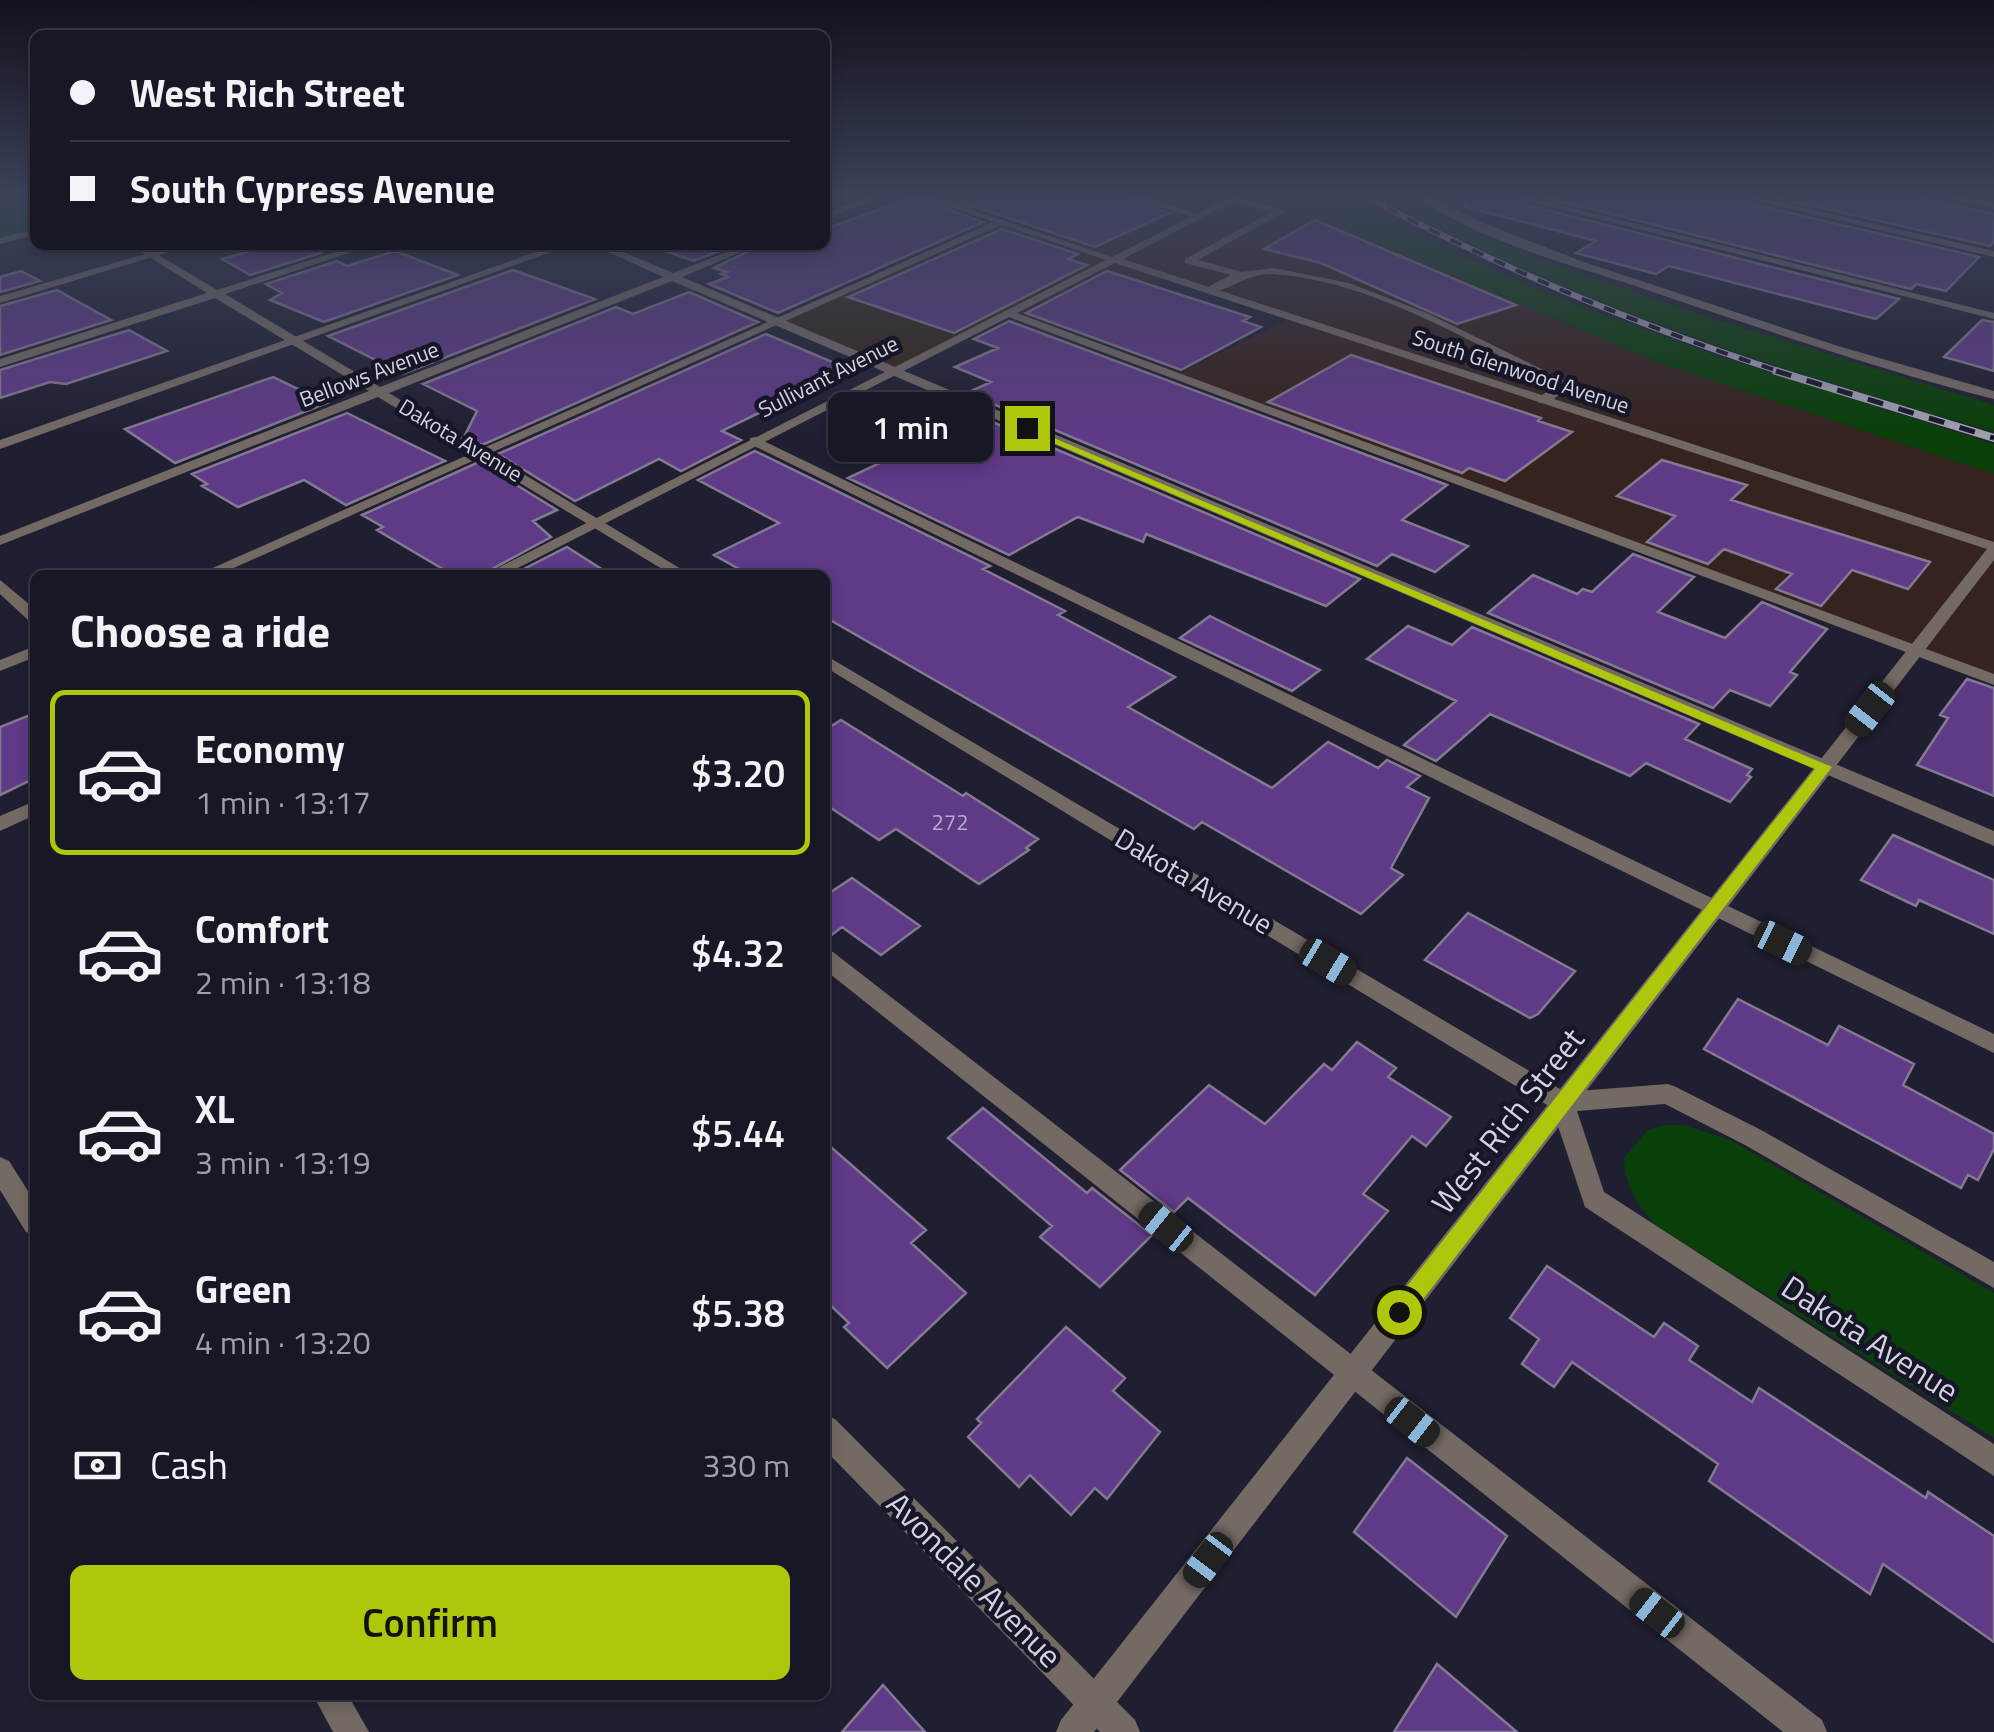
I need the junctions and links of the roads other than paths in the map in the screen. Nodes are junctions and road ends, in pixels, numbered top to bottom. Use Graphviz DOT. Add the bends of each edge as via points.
graph roads {
  1 [pos="79,277"];
  2 [pos="188,277"];
  3 [pos="269,277"];
  4 [pos="477,277"];
  5 [pos="671,277"];
  6 [pos="675,277"];
  7 [pos="876,277"];
  8 [pos="1078,277"];
  9 [pos="1169,277"];
  10 [pos="1233,277"];
  11 [pos="1299,277"];
  12 [pos="1618,277"];
  13 [pos="1837,277"];
  14 [pos="1210,290"];
  15 [pos="215,294"];
  16 [pos="0,300"];
  17 [pos="1007,313"];
  18 [pos="1994,316"];
  19 [pos="777,320"];
  20 [pos="294,342"];
  21 [pos="0,362"];
  22 [pos="894,371"];
  23 [pos="379,392"];
  24 [pos="1994,395"];
  25 [pos="1544,400"];
  26 [pos="755,441"];
  27 [pos="0,445"];
  28 [pos="481,451"];
  29 [pos="596,523"];
  30 [pos="0,540"];
  31 [pos="1994,548"];
  32 [pos="216,570"];
  33 [pos="502,570"];
  34 [pos="675,570"];
  35 [pos="0,585"];
  36 [pos="30,613"];
  37 [pos="1915,651"];
  38 [pos="30,653"];
  39 [pos="830,663"];
  40 [pos="0,666"];
  41 [pos="1994,680"];
  42 [pos="1824,767"];
  43 [pos="30,809"];
  44 [pos="0,824"];
  45 [pos="1994,839"];
  46 [pos="1713,909"];
  47 [pos="830,962"];
  48 [pos="1994,1044"];
  49 [pos="1562,1102"];
  50 [pos="0,1168"];
  51 [pos="30,1216"];
  52 [pos="1994,1276"];
  53 [pos="1352,1374"];
  54 [pos="830,1434"];
  55 [pos="1994,1461"];
  56 [pos="332,1700"];
  57 [pos="1095,1704"];
  58 [pos="352,1732"];
  59 [pos="1073,1732"];
  60 [pos="1123,1732"];
  61 [pos="1810,1732"];
  1 -- 16 [label="street"];
  2 -- 15 [label="street, Dakota Avenue"];
  3 -- 15 [label="street"];
  4 -- 20 [label="street"];
  5 -- 23 [label="street, Bellows Avenue"];
  6 -- 19 [label="street"];
  7 -- 19 [label="street"];
  8 -- 17 [label="street, Sullivant Avenue"];
  9 -- 14 [label="street, South Glenwood Avenue"];
  10 -- 14 [label="street"];
  11 -- 25 [label="street" via="1360,291 1566,384"];
  12 -- 24 [label="street"];
  13 -- 18 [label="street"];
  14 -- 25 [label="street, South Glenwood Avenue"];
  15 -- 20 [label="street, Dakota Avenue"];
  15 -- 21 [label="street"];
  17 -- 22 [label="street, Sullivant Avenue"];
  17 -- 37 [label="street"];
  19 -- 22 [label="street"];
  19 -- 28 [label="street"];
  20 -- 23 [label="street, Dakota Avenue"];
  20 -- 27 [label="street"];
  22 -- 26 [label="street, Sullivant Avenue"];
  22 -- 42 [label="street"];
  23 -- 28 [label="street, Dakota Avenue"];
  23 -- 30 [label="street, Bellows Avenue"];
  25 -- 31 [label="street, South Glenwood Avenue"];
  26 -- 29 [label="street, Sullivant Avenue"];
  26 -- 46 [label="street"];
  28 -- 29 [label="street, Dakota Avenue"];
  28 -- 32 [label="street"];
  29 -- 33 [label="street, Sullivant Avenue"];
  29 -- 34 [label="street, Dakota Avenue"];
  31 -- 37 [label="street, West Rich Street"];
  35 -- 36 [label="street"];
  37 -- 41 [label="street"];
  37 -- 42 [label="street, West Rich Street"];
  38 -- 40 [label="street"];
  39 -- 49 [label="street, Dakota Avenue"];
  42 -- 45 [label="street"];
  42 -- 46 [label="street, West Rich Street"];
  43 -- 44 [label="street"];
  46 -- 48 [label="street"];
  46 -- 49 [label="street, West Rich Street"];
  47 -- 53 [label="street"];
  49 -- 52 [label="street" via="1668,1094"];
  49 -- 53 [label="street, West Rich Street"];
  49 -- 55 [label="street, Dakota Avenue" via="1594,1199"];
  50 -- 51 [label="street"];
  53 -- 57 [label="street, West Rich Street"];
  53 -- 61 [label="street"];
  54 -- 57 [label="street, Avondale Avenue"];
  56 -- 58 [label="street"];
  57 -- 59 [label="street, West Rich Street"];
  57 -- 60 [label="street, Avondale Avenue"];
}
